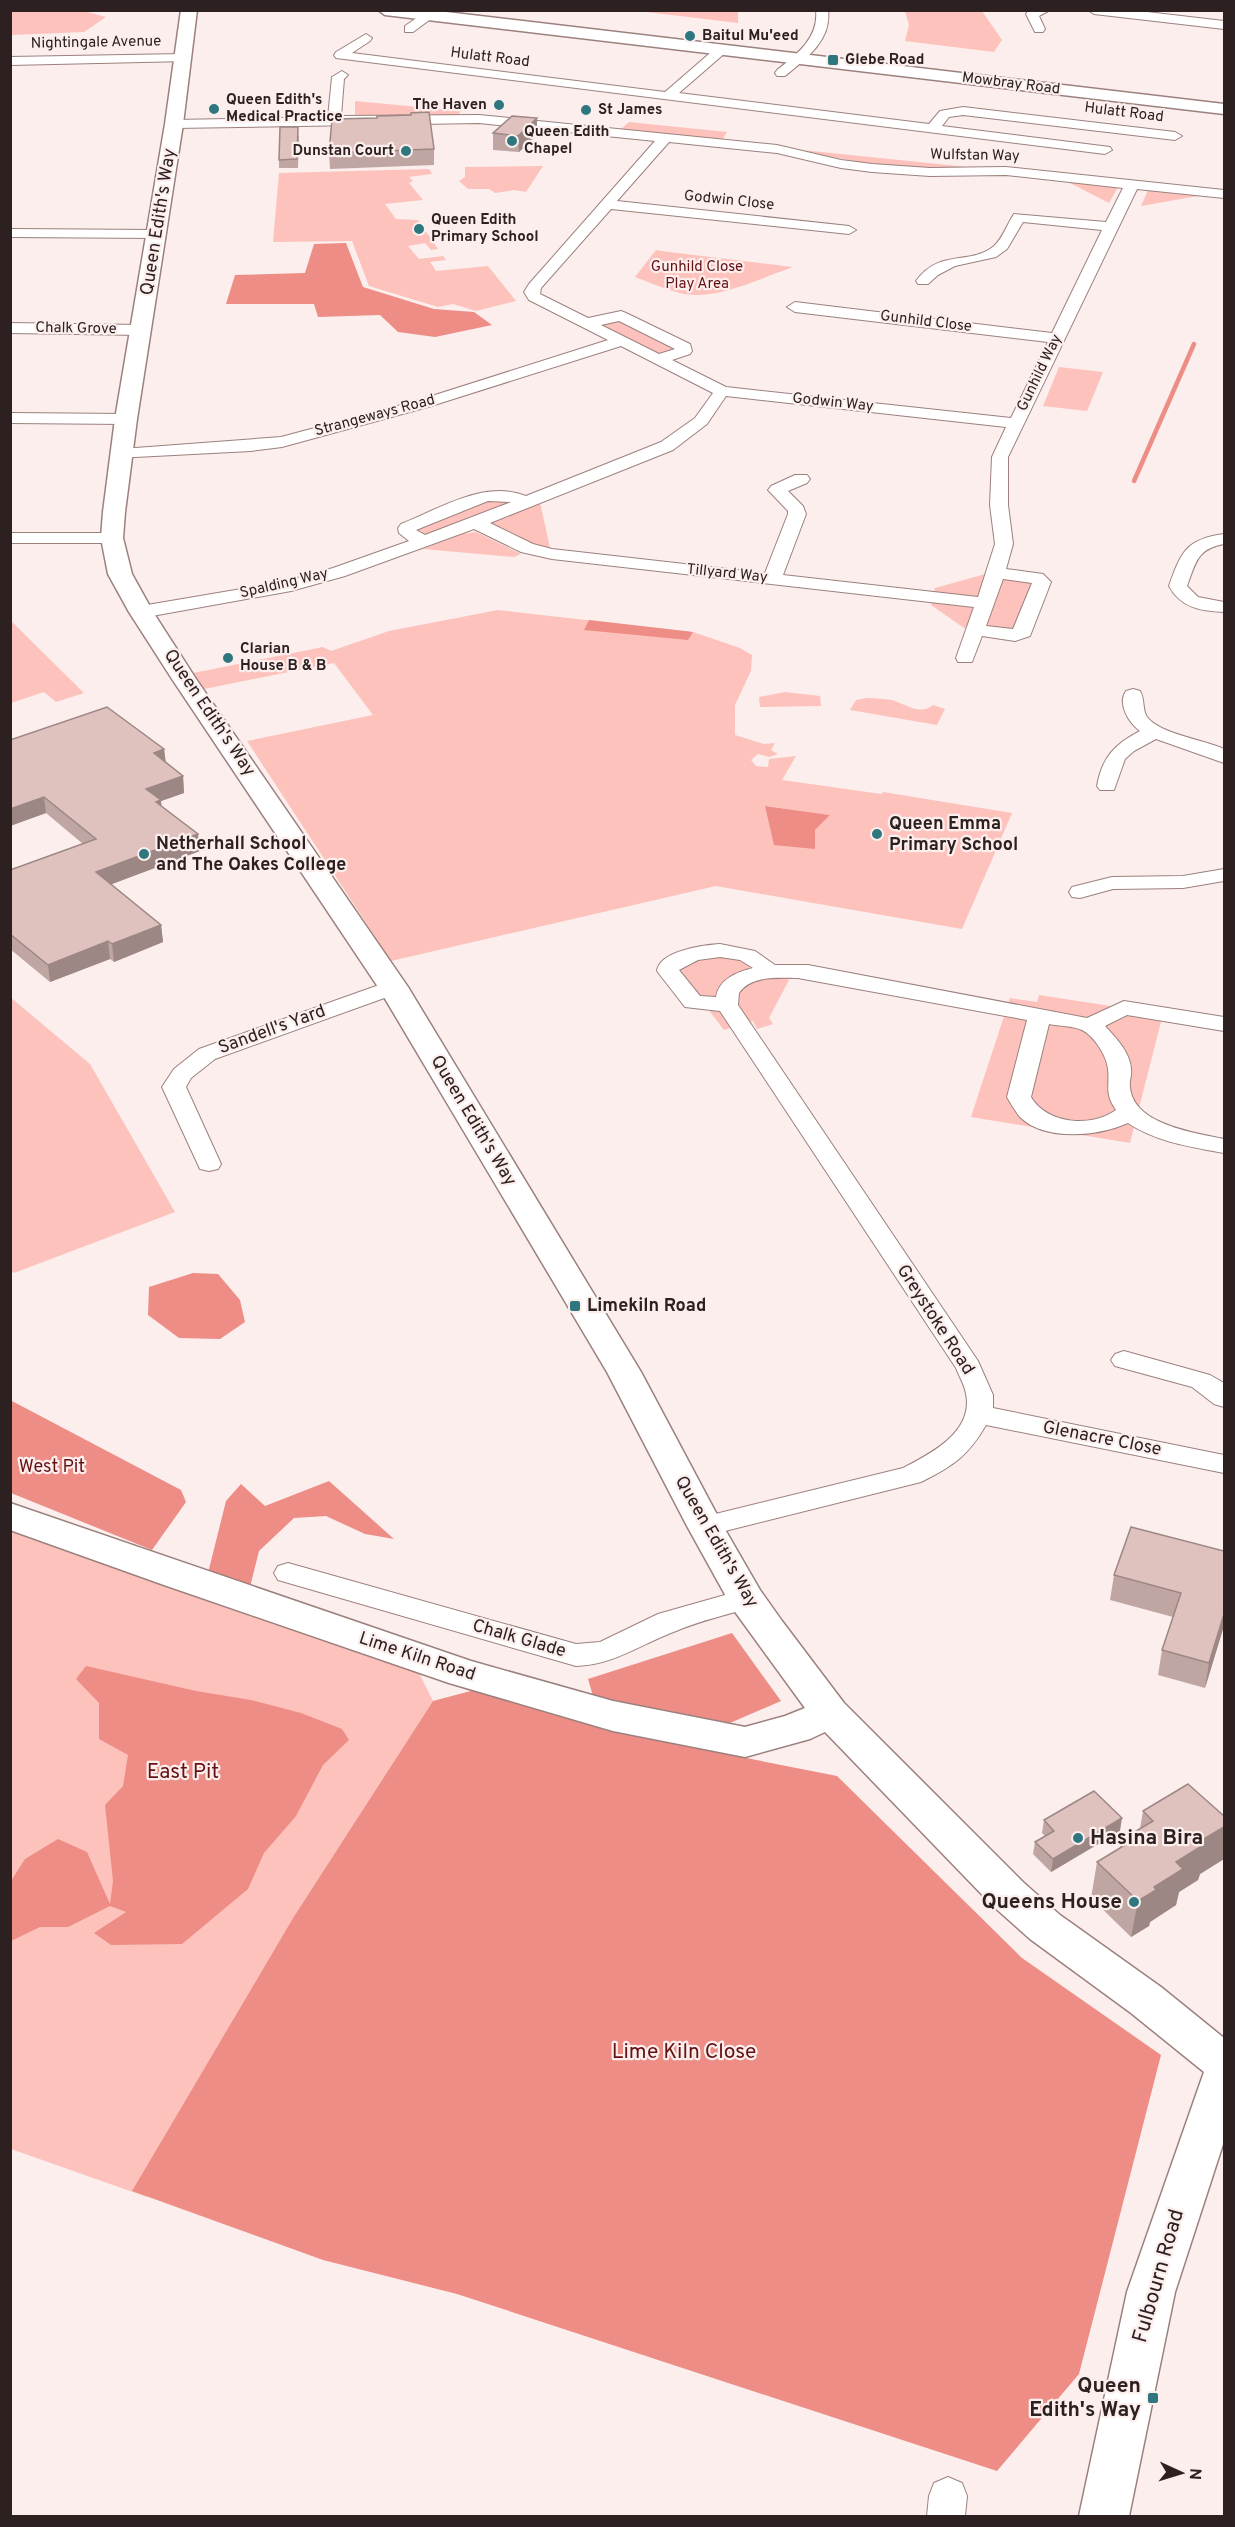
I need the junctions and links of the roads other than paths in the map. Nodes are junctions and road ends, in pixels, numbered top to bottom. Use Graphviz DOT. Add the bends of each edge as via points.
graph roads {
  1 [pos="189,10"];
  2 [pos="385,10"];
  3 [pos="822,10"];
  4 [pos="1044,10"];
  5 [pos="1096,11"];
  6 [pos="433,13"];
  7 [pos="1224,25"];
  8 [pos="1039,28"];
  9 [pos="409,29"];
  10 [pos="366,38"];
  11 [pos="721,50"];
  12 [pos="183,58"];
  13 [pos="10,61"];
  14 [pos="786,70"];
  15 [pos="342,75"];
  16 [pos="668,96"];
  17 [pos="1224,109"];
  18 [pos="334,121"];
  19 [pos="174,124"];
  20 [pos="933,128"];
  21 [pos="612,133"];
  22 [pos="1175,136"];
  23 [pos="665,138"];
  24 [pos="726,144"];
  25 [pos="1105,150"];
  26 [pos="1132,184"];
  27 [pos="1224,194"];
  28 [pos="607,204"];
  29 [pos="1111,227"];
  30 [pos="849,230"];
  31 [pos="10,233"];
  32 [pos="157,234"];
  33 [pos="923,281"];
  34 [pos="795,307"];
  35 [pos="586,323"];
  36 [pos="10,328"];
  37 [pos="142,330"];
  38 [pos="1056,338"];
  39 [pos="622,341"];
  40 [pos="658,359"];
  41 [pos="722,391"];
  42 [pos="10,418"];
  43 [pos="126,419"];
  44 [pos="1015,423"];
  45 [pos="122,454"];
  46 [pos="801,479"];
  47 [pos="525,502"];
  48 [pos="475,522"];
  49 [pos="10,538"];
  50 [pos="112,538"];
  51 [pos="1224,539"];
  52 [pos="422,541"];
  53 [pos="996,573"];
  54 [pos="772,579"];
  55 [pos="985,603"];
  56 [pos="1224,608"];
  57 [pos="141,612"];
  58 [pos="976,630"];
  59 [pos="965,658"];
  60 [pos="1134,695"];
  61 [pos="1154,732"];
  62 [pos="1224,757"];
  63 [pos="1107,786"];
  64 [pos="1224,875"];
  65 [pos="1080,892"];
  66 [pos="768,971"];
  67 [pos="393,987"];
  68 [pos="727,1005"];
  69 [pos="1040,1015"];
  70 [pos="1224,1024"];
  71 [pos="1090,1025"];
  72 [pos="1128,1111"];
  73 [pos="1224,1146"];
  74 [pos="209,1164"];
  75 [pos="1138,1360"];
  76 [pos="1224,1398"];
  77 [pos="979,1414"];
  78 [pos="1224,1464"];
  79 [pos="10,1516"];
  80 [pos="705,1526"];
  81 [pos="288,1573"];
  82 [pos="746,1599"];
  83 [pos="830,1713"];
  84 [pos="1224,2063"];
  85 [pos="1224,2076"];
  86 [pos="1104,2517"];
  1 -- 12 [label="street, Queen Edith's Way"];
  2 -- 6 [label="street, Mowbray Road"];
  3 -- 14 [label="street" via="822,29"];
  4 -- 8 [label="street" via="1032,14"];
  5 -- 7 [label="street"];
  6 -- 9 [label="street"];
  6 -- 11 [label="street, Mowbray Road"];
  10 -- 16 [label="street, Hulatt Road" via="340,55"];
  11 -- 14 [label="street, Mowbray Road"];
  11 -- 16 [label="street"];
  12 -- 13 [label="street, Nightingale Avenue"];
  12 -- 19 [label="street, Queen Edith's Way"];
  14 -- 17 [label="street, Mowbray Road"];
  15 -- 18 [label="street" via="338,77"];
  16 -- 20 [label="street, Hulatt Road" via="785,105"];
  18 -- 19 [label="street, Wulfstan Way"];
  18 -- 21 [label="street, Wulfstan Way" via="469,119"];
  19 -- 32 [label="street, Queen Edith's Way"];
  20 -- 22 [label="street, Hulatt Road" via="945,114 963,111"];
  20 -- 25 [label="street, Hulatt Road"];
  21 -- 23 [label="street, Wulfstan Way"];
  21 -- 24 [label="street" via="623,122 634,121 731,131"];
  23 -- 24 [label="street, Wulfstan Way"];
  23 -- 28 [label="street, Godwin Way"];
  24 -- 26 [label="street, Wulfstan Way" via="777,149 872,168 1006,171"];
  26 -- 27 [label="street, Wulfstan Way"];
  26 -- 29 [label="street, Gunhild Way"];
  28 -- 30 [label="street, Godwin Close"];
  28 -- 35 [label="street, Godwin Way" via="532,292 534,297"];
  29 -- 33 [label="street" via="1019,217 999,249 940,266"];
  29 -- 38 [label="street, Gunhild Way"];
  31 -- 32 [label="street"];
  32 -- 37 [label="street, Queen Edith's Way"];
  34 -- 38 [label="street, Gunhild Close"];
  35 -- 39 [label="street, Godwin Way"];
  35 -- 40 [label="street" via="621,316 684,347 684,351"];
  36 -- 37 [label="street, Chalk Grove"];
  37 -- 43 [label="street, Queen Edith's Way"];
  38 -- 44 [label="street, Gunhild Way"];
  39 -- 40 [label="street, Godwin Way"];
  39 -- 45 [label="street, Strangeways Road" via="422,404 282,442"];
  40 -- 41 [label="street, Godwin Way"];
  41 -- 44 [label="street, Godwin Way"];
  41 -- 47 [label="street, Spalding Way" via="701,421 668,446"];
  42 -- 43 [label="street"];
  43 -- 45 [label="street, Queen Edith's Way"];
  44 -- 53 [label="street, Gunhild Way" via="1000,457 999,505 1004,544"];
  45 -- 50 [label="street, Queen Edith's Way"];
  46 -- 54 [label="street" via="777,490 797,514"];
  47 -- 48 [label="street, Spalding Way"];
  47 -- 52 [label="street" via="511,496 486,496 406,528"];
  48 -- 52 [label="street, Spalding Way"];
  48 -- 54 [label="street, Tillyard Way" via="527,548 552,555"];
  49 -- 50 [label="street"];
  50 -- 57 [label="street, Queen Edith's Way" via="120,574"];
  51 -- 56 [label="street" via="1201,543 1191,551 1178,586 1182,596 1191,602"];
  52 -- 57 [label="street, Spalding Way" via="285,587"];
  53 -- 55 [label="street, Gunhild Way"];
  53 -- 58 [label="street" via="1042,582 1023,632 1015,635"];
  54 -- 55 [label="street, Tillyard Way"];
  55 -- 58 [label="street, Gunhild Way"];
  57 -- 67 [label="street, Queen Edith's Way"];
  58 -- 59 [label="street, Gunhild Way"];
  60 -- 61 [label="street" via="1132,708"];
  61 -- 62 [label="street"];
  61 -- 63 [label="street" via="1120,750 1109,766"];
  64 -- 65 [label="street" via="1183,882 1112,883"];
  66 -- 68 [label="street" via="740,980 725,998"];
  66 -- 68 [label="street" via="752,957 730,951 701,953 668,967 693,1002"];
  66 -- 69 [label="street" via="808,972"];
  67 -- 74 [label="street, Sandell's Yard" via="207,1054 182,1074 174,1087"];
  67 -- 80 [label="street, Queen Edith's Way" via="624,1372"];
  68 -- 77 [label="street, Greystoke Road" via="969,1366 980,1395"];
  69 -- 71 [label="street"];
  69 -- 72 [label="street" via="1019,1098 1031,1113 1068,1126 1098,1125 1122,1118"];
  70 -- 71 [label="street" via="1124,1008"];
  71 -- 72 [label="street" via="1117,1057 1118,1089"];
  72 -- 73 [label="street" via="1146,1125"];
  75 -- 76 [label="street" via="1201,1381"];
  77 -- 78 [label="street, Glenacre Close"];
  77 -- 80 [label="street" via="964,1440 944,1459 911,1475"];
  79 -- 83 [label="street, Lime Kiln Road" via="463,1673 613,1716 745,1742 796,1728"];
  80 -- 82 [label="street, Queen Edith's Way"];
  81 -- 82 [label="street, Chalk Glade" via="576,1655 595,1656 612,1651 658,1626"];
  82 -- 83 [label="street, Queen Edith's Way"];
  83 -- 84 [label="street, Queen Edith's Way" via="1037,1920"];
  85 -- 86 [label="street, Fulbourn Road" via="1151,2292"];
}
